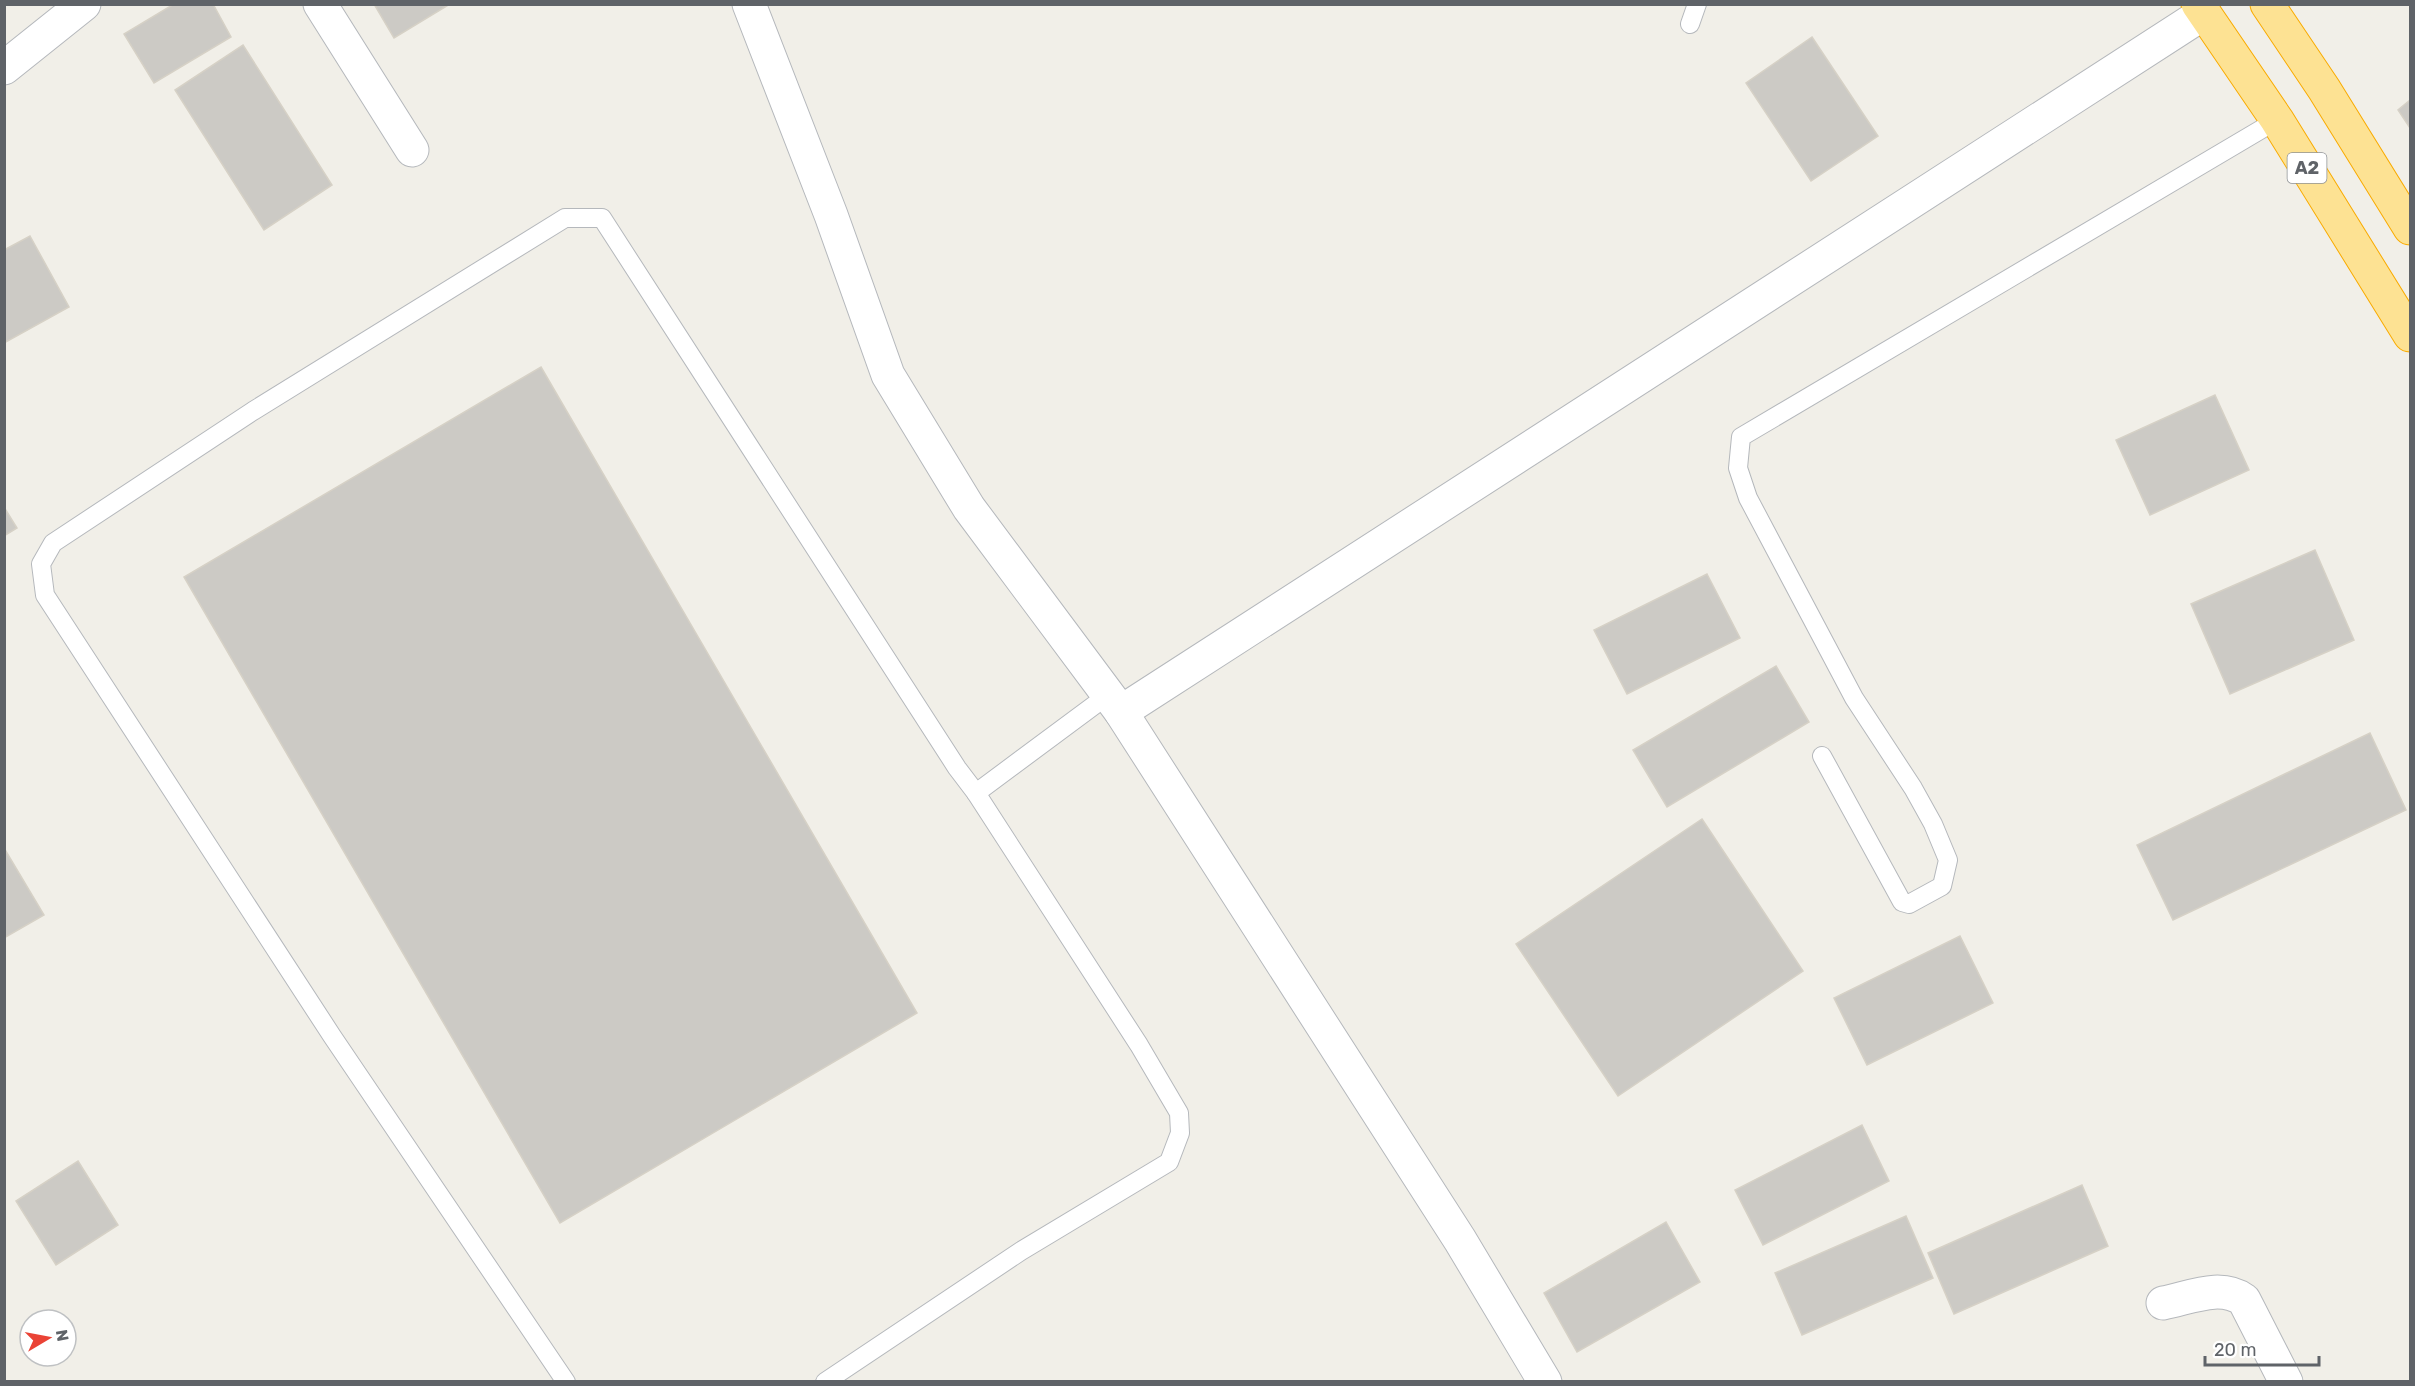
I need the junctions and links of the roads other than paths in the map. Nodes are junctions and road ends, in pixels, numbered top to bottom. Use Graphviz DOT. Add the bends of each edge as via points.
graph roads {
  1 [pos="84,4"];
  2 [pos="320,4"];
  3 [pos="749,4"];
  4 [pos="1697,4"];
  5 [pos="2267,4"];
  6 [pos="2201,9"];
  7 [pos="1690,24"];
  8 [pos="4,68"];
  9 [pos="2277,120"];
  10 [pos="412,150"];
  11 [pos="2410,228"];
  12 [pos="2410,335"];
  13 [pos="1114,703"];
  14 [pos="1822,756"];
  15 [pos="976,793"];
  16 [pos="2163,1303"];
  17 [pos="566,1382"];
  18 [pos="825,1382"];
  19 [pos="1545,1382"];
  20 [pos="2286,1382"];
  1 -- 8 [label="street"];
  2 -- 10 [label="street"];
  3 -- 13 [label="street" via="888,375 969,508"];
  4 -- 7 [label="lane"];
  5 -- 11 [label="highway"];
  6 -- 9 [label="highway, A2"];
  6 -- 13 [label="street"];
  9 -- 12 [label="highway, A2"];
  9 -- 14 [label="lane" via="1741,437 1738,468 1748,498 1854,698 1933,824 1948,860 1942,886 1909,904 1902,902"];
  13 -- 15 [label="lane"];
  13 -- 19 [label="street" via="1460,1240"];
  15 -- 17 [label="lane" via="602,218 565,218 253,411 53,543 41,564 45,596 332,1036"];
  15 -- 18 [label="lane" via="1139,1045 1179,1113 1180,1133 1169,1162 1021,1251"];
  16 -- 20 [label="street" via="2222,1290 2235,1293 2244,1300"];
}
